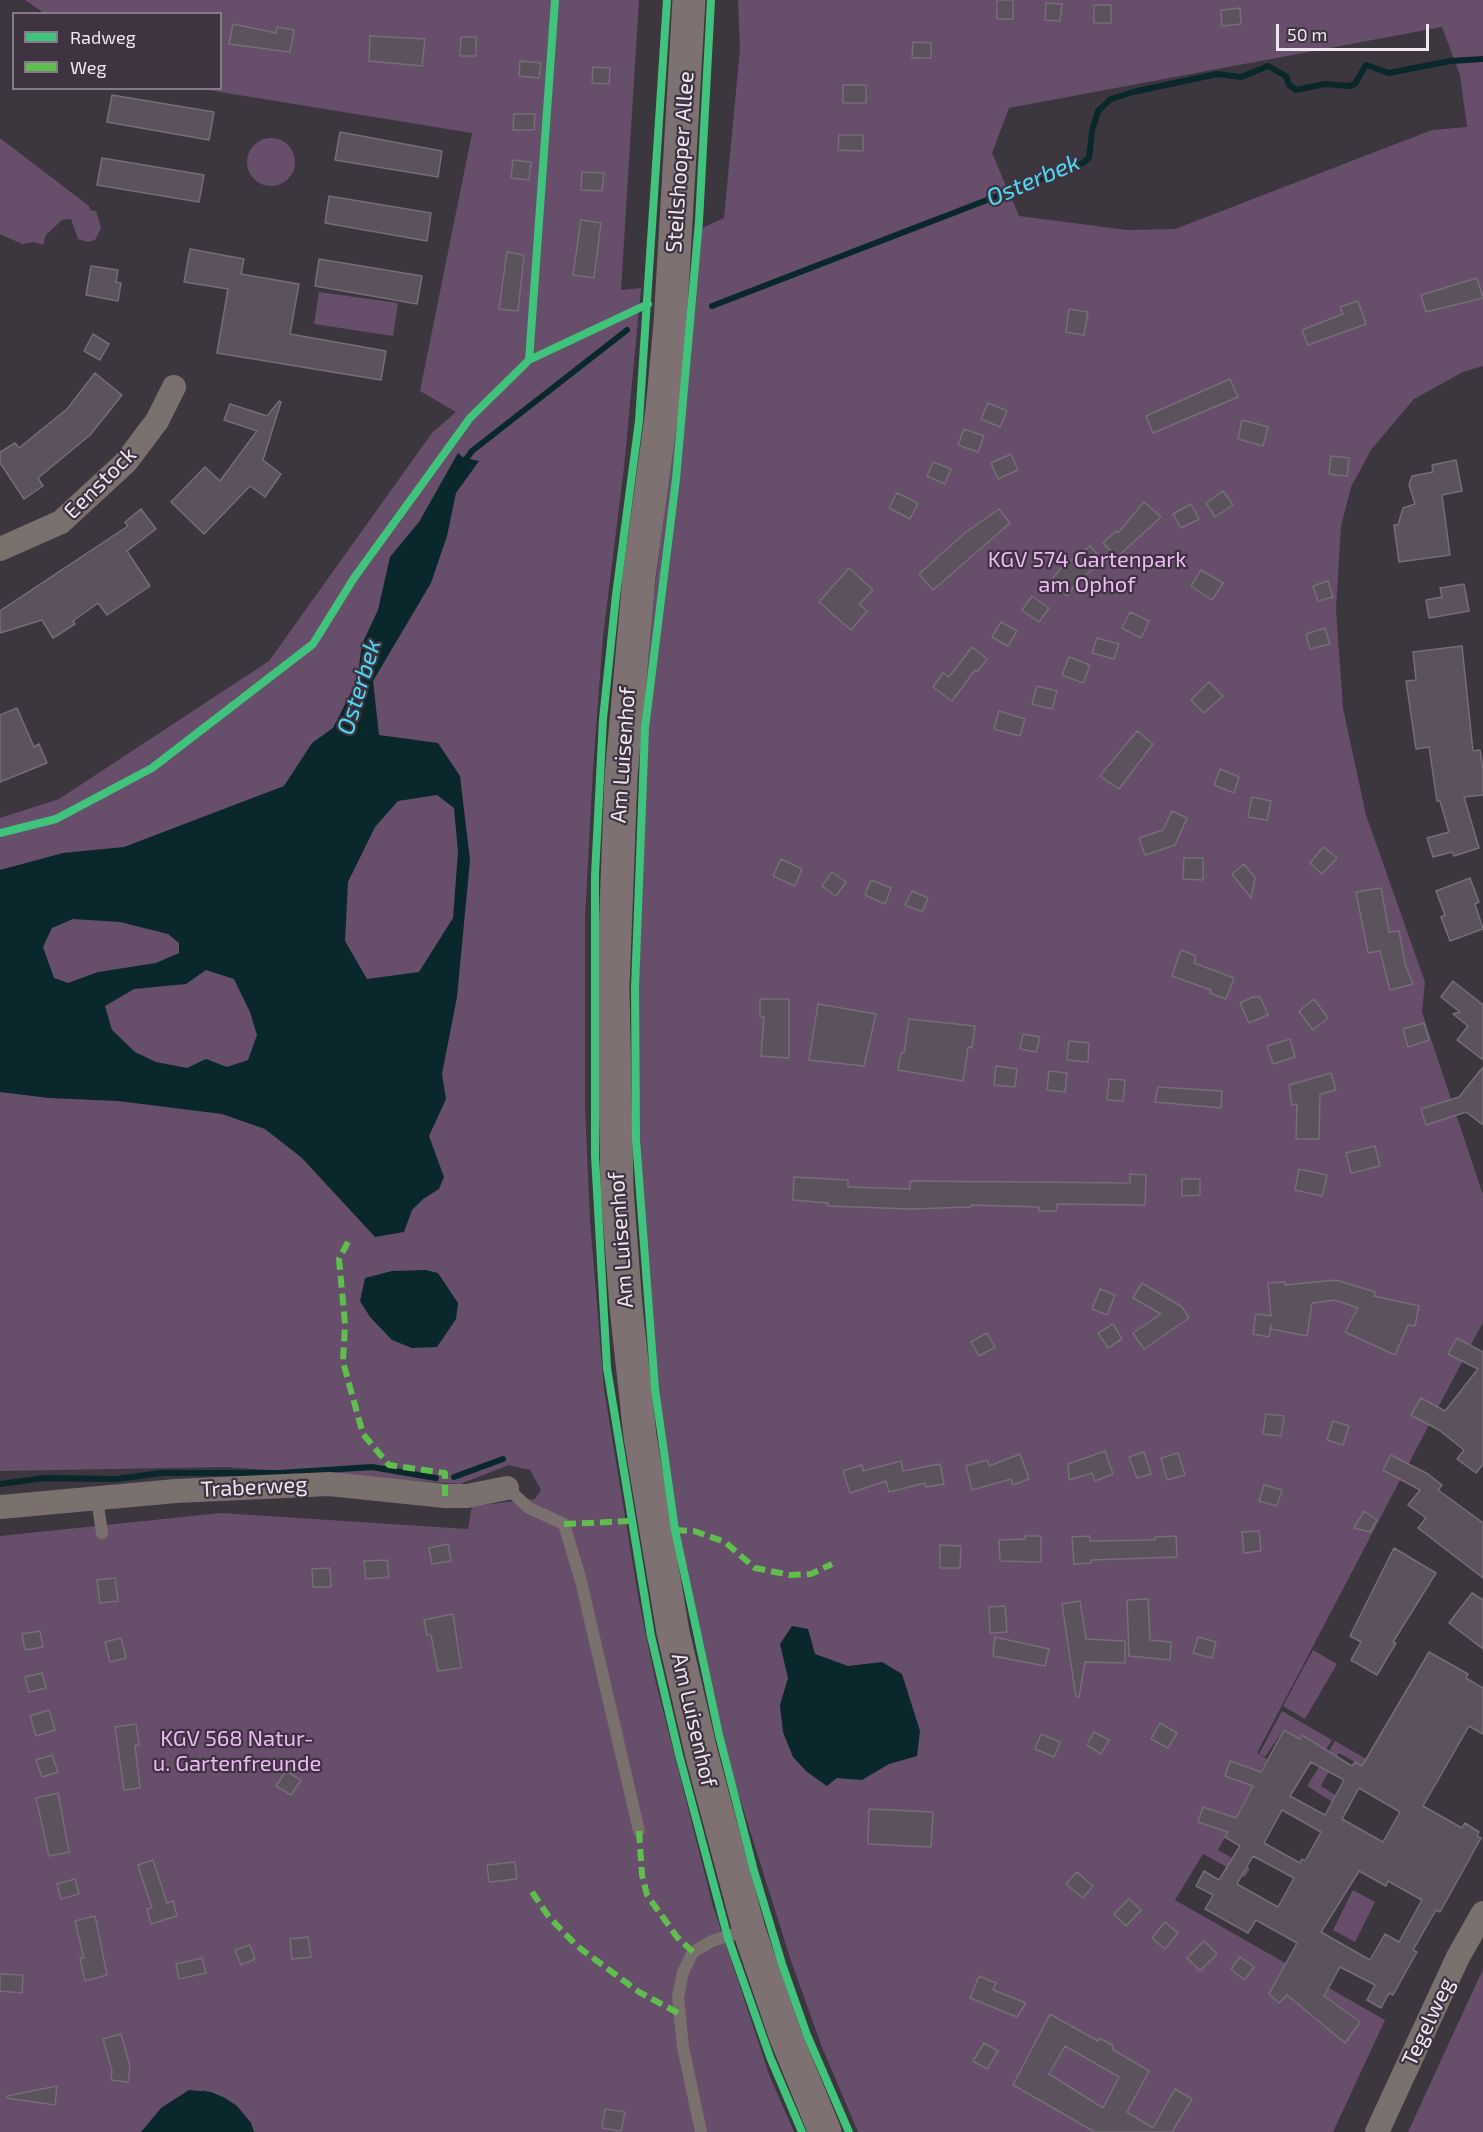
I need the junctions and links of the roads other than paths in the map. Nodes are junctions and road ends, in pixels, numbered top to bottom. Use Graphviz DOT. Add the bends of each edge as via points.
graph roads {
  1 [pos="689,0"];
  2 [pos="670,324"];
  3 [pos="174,387"];
  4 [pos="0,549"];
  5 [pos="507,1488"];
  6 [pos="97,1498"];
  7 [pos="0,1507"];
  8 [pos="102,1533"];
  9 [pos="639,1830"];
  10 [pos="1483,1913"];
  11 [pos="749,1930"];
  12 [pos="701,2132"];
  13 [pos="825,2132"];
  14 [pos="1377,2132"];
  1 -- 2 [label="main road, Steilshooper Allee"];
  2 -- 11 [label="main road, Am Luisenhof" via="638,588 621,777 613,987 617,1189 640,1436 671,1621"];
  3 -- 4 [label="street, Eenstock" via="157,421 126,462 61,522"];
  5 -- 6 [label="street, Traberweg" via="445,1496 329,1484"];
  5 -- 9 [label="lane" via="529,1509 564,1524"];
  6 -- 7 [label="street, Traberweg"];
  6 -- 8 [label="lane"];
  10 -- 14 [label="street, Tegelweg" via="1458,1957"];
  11 -- 12 [label="lane" via="712,1941 693,1952 683,1972 678,1997 683,2048"];
  11 -- 13 [label="main road, Am Luisenhof" via="785,2035"];
}
